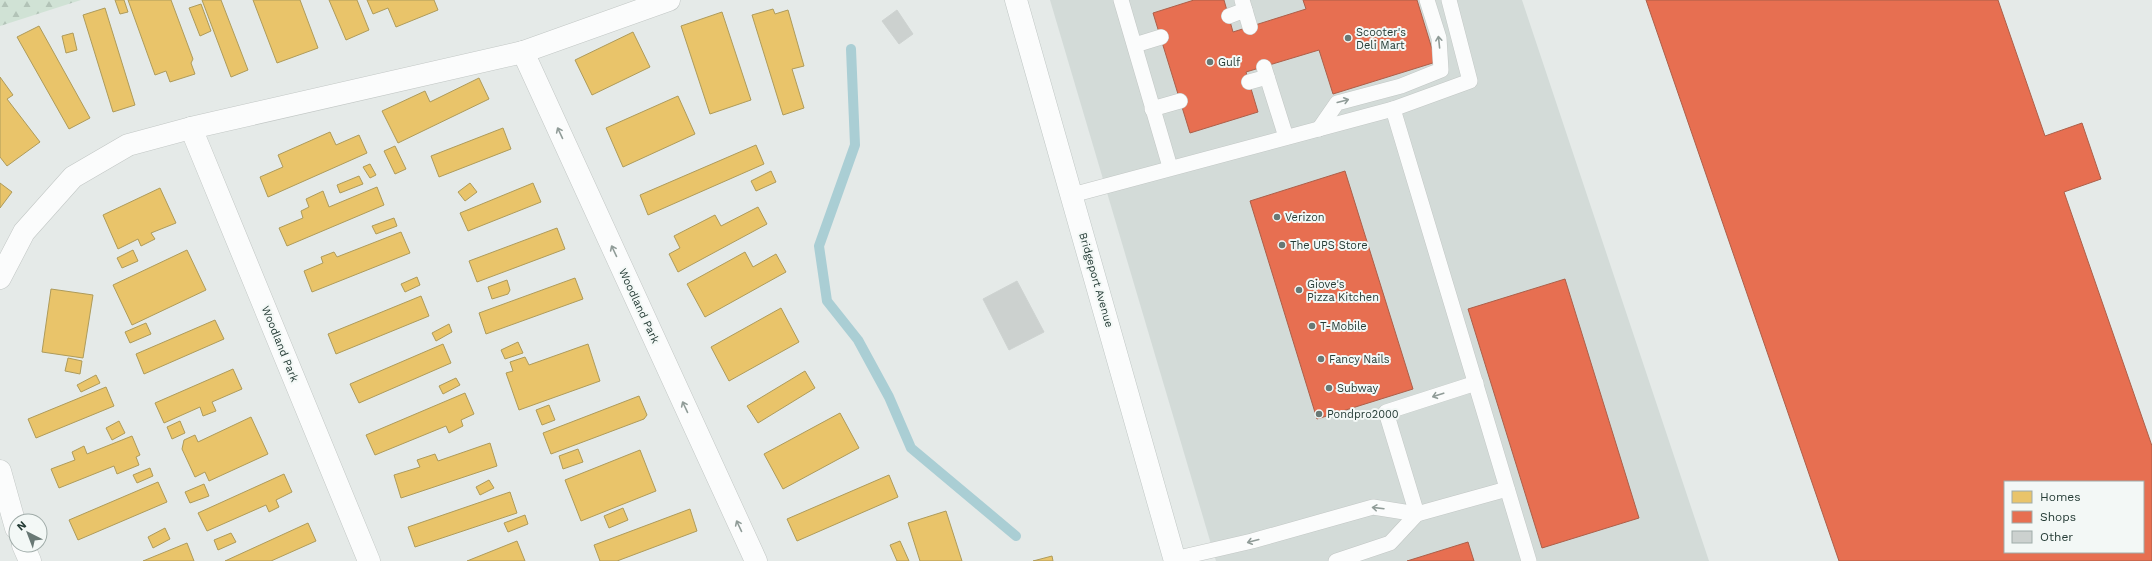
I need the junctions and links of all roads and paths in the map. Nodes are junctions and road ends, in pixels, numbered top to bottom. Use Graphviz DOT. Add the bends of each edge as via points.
graph roads {
  1 [pos="670,0"];
  2 [pos="1016,0"];
  3 [pos="1121,0"];
  4 [pos="1427,0"];
  5 [pos="1449,0"];
  6 [pos="1244,5"];
  7 [pos="1229,16"];
  8 [pos="1250,27"];
  9 [pos="1161,37"];
  10 [pos="1135,45"];
  11 [pos="523,52"];
  12 [pos="1249,82"];
  13 [pos="1180,101"];
  14 [pos="1152,109"];
  15 [pos="1393,110"];
  16 [pos="191,128"];
  17 [pos="1319,130"];
  18 [pos="1286,137"];
  19 [pos="1170,167"];
  20 [pos="1072,195"];
  21 [pos="0,278"];
  22 [pos="1476,384"];
  23 [pos="0,472"];
  24 [pos="1507,488"];
  25 [pos="12,513"];
  26 [pos="1417,514"];
  27 [pos="1172,560"];
  28 [pos="369,561"];
  29 [pos="756,561"];
  30 [pos="1336,561"];
  31 [pos="1529,561"];
  1 -- 11 [label="street"];
  2 -- 20 [label="street, Bridgeport Avenue"];
  3 -- 10 [label="lane"];
  17 -- 4 [label="lane, one-way" via="1336,103 1401,86 1441,70 1439,38"];
  5 -- 15 [label="lane" via="1470,81"];
  6 -- 7 [label="lane"];
  6 -- 8 [label="lane"];
  9 -- 10 [label="lane"];
  10 -- 14 [label="lane"];
  11 -- 16 [label="street"];
  29 -- 11 [label="street, Woodland Park, one-way"];
  12 -- 18 [label="lane" via="1266,72"];
  13 -- 14 [label="lane"];
  14 -- 19 [label="lane"];
  15 -- 17 [label="lane"];
  15 -- 22 [label="lane"];
  16 -- 21 [label="street" via="128,145 73,177 24,232"];
  16 -- 28 [label="street, Woodland Park"];
  17 -- 18 [label="lane"];
  18 -- 19 [label="lane"];
  19 -- 20 [label="lane"];
  20 -- 27 [label="street, Bridgeport Avenue"];
  22 -- 24 [label="lane"];
  22 -- 26 [label="lane, one-way" via="1386,412"];
  23 -- 25 [label="street"];
  24 -- 26 [label="lane"];
  24 -- 31 [label="lane"];
  26 -- 27 [label="lane, one-way" via="1373,507 1252,541"];
  26 -- 30 [label="lane" via="1390,543"];
}
